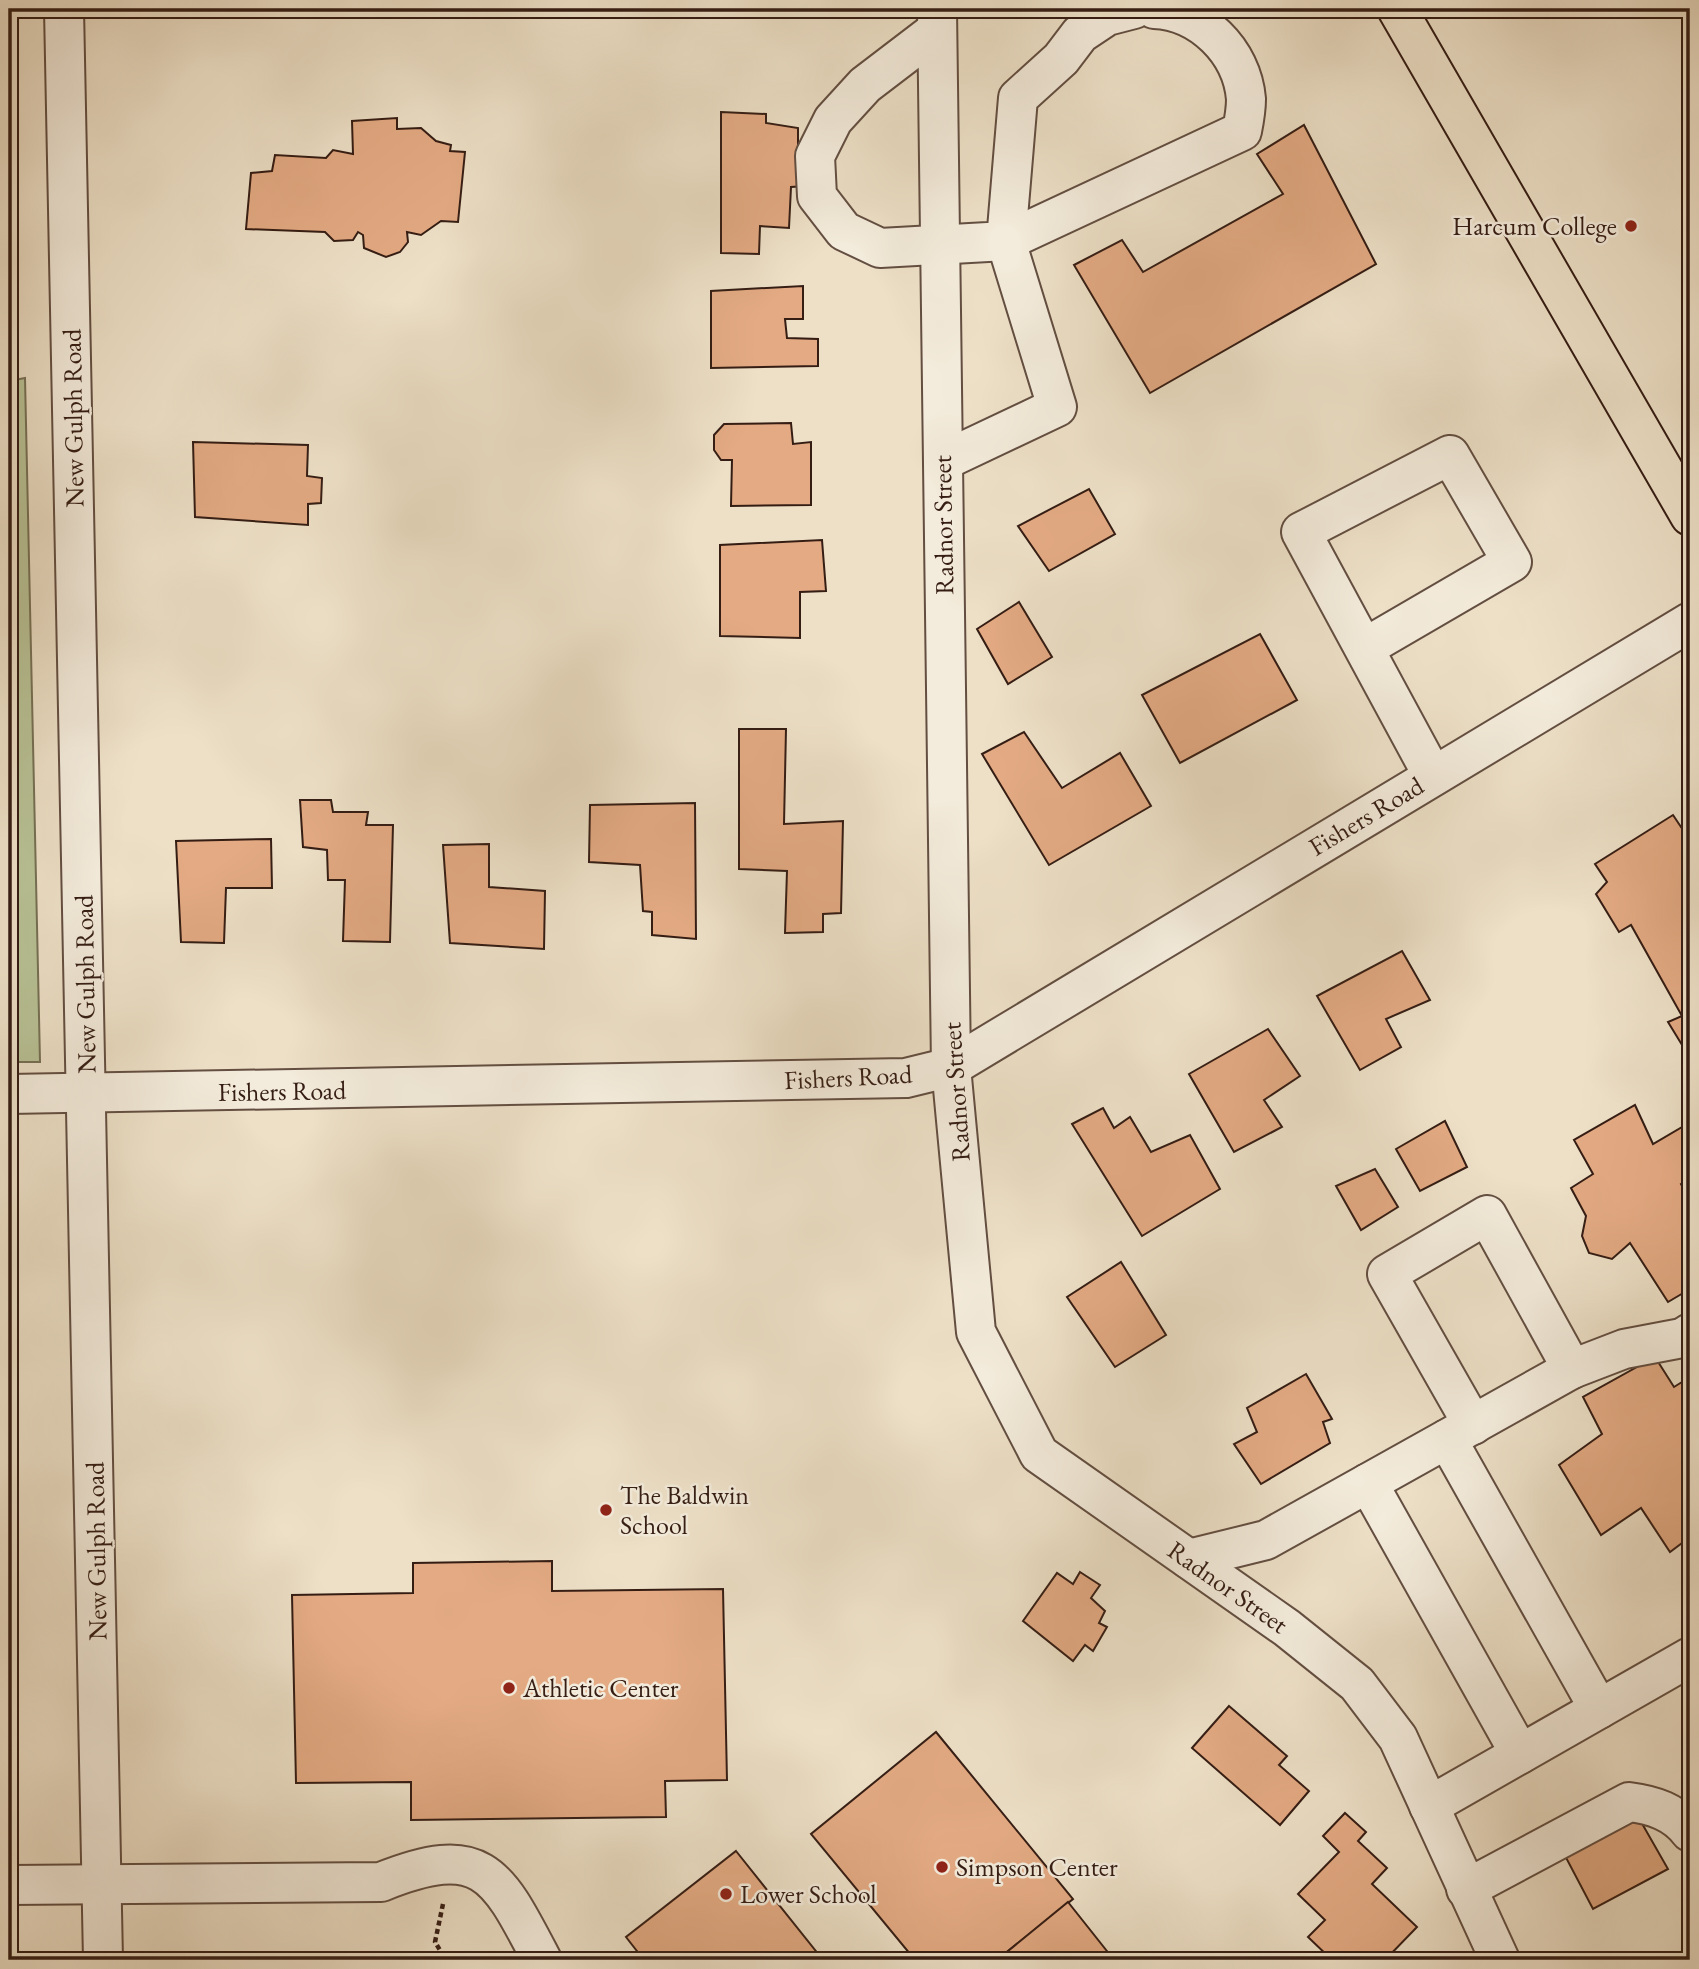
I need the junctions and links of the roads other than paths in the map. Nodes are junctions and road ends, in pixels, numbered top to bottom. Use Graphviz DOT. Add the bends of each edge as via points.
graph roads {
  1 [pos="64,9"];
  2 [pos="1134,9"];
  3 [pos="1154,9"];
  4 [pos="1397,9"];
  5 [pos="937,20"];
  6 [pos="1006,242"];
  7 [pos="940,246"];
  8 [pos="943,461"];
  9 [pos="1690,516"];
  10 [pos="1690,622"];
  11 [pos="1366,647"];
  12 [pos="1433,776"];
  13 [pos="951,1067"];
  14 [pos="9,1094"];
  15 [pos="88,1095"];
  16 [pos="1690,1333"];
  17 [pos="1572,1369"];
  18 [pos="1460,1432"];
  19 [pos="1368,1483"];
  20 [pos="1189,1559"];
  21 [pos="1690,1657"];
  22 [pos="1599,1709"];
  23 [pos="1520,1754"];
  24 [pos="1429,1806"];
  25 [pos="1690,1832"];
  26 [pos="9,1885"];
  27 [pos="102,1885"];
  28 [pos="1466,1889"];
  29 [pos="103,1960"];
  30 [pos="542,1960"];
  31 [pos="1500,1960"];
  1 -- 15 [label="street, New Gulph Road"];
  2 -- 6 [label="street" via="1107,16 1080,34 1061,59 1018,99"];
  3 -- 6 [label="street" via="1169,9 1198,22 1222,42 1239,69 1246,100 1242,131"];
  4 -- 9 [label="main road"];
  5 -- 7 [label="street, Radnor Street"];
  5 -- 7 [label="street" via="833,120 815,156 817,195 844,231 880,247"];
  6 -- 7 [label="street"];
  6 -- 8 [label="street" via="1057,407"];
  7 -- 8 [label="street, Radnor Street"];
  8 -- 13 [label="street, Radnor Street"];
  10 -- 12 [label="street, Fishers Road"];
  11 -- 11 [label="street" via="1301,532 1450,455 1512,562"];
  11 -- 12 [label="street"];
  12 -- 13 [label="street, Fishers Road"];
  13 -- 15 [label="street, Fishers Road" via="906,1078"];
  13 -- 20 [label="street, Radnor Street" via="976,1332 1039,1454"];
  14 -- 15 [label="street, Fishers Road"];
  15 -- 27 [label="street, New Gulph Road"];
  16 -- 17 [label="street" via="1623,1349"];
  17 -- 18 [label="street"];
  17 -- 18 [label="street" via="1487,1215 1387,1274"];
  18 -- 19 [label="street"];
  18 -- 22 [label="street"];
  19 -- 20 [label="street" via="1266,1540"];
  19 -- 23 [label="street"];
  20 -- 24 [label="street, Radnor Street" via="1357,1684 1398,1738"];
  21 -- 22 [label="street"];
  22 -- 23 [label="street"];
  23 -- 24 [label="street"];
  24 -- 28 [label="street, Radnor Street"];
  25 -- 28 [label="street" via="1663,1810 1629,1802"];
  26 -- 27 [label="street"];
  27 -- 29 [label="street, New Gulph Road"];
  27 -- 30 [label="street" via="381,1882 430,1864 453,1863 498,1884"];
  28 -- 31 [label="street, Radnor Street"];
}
